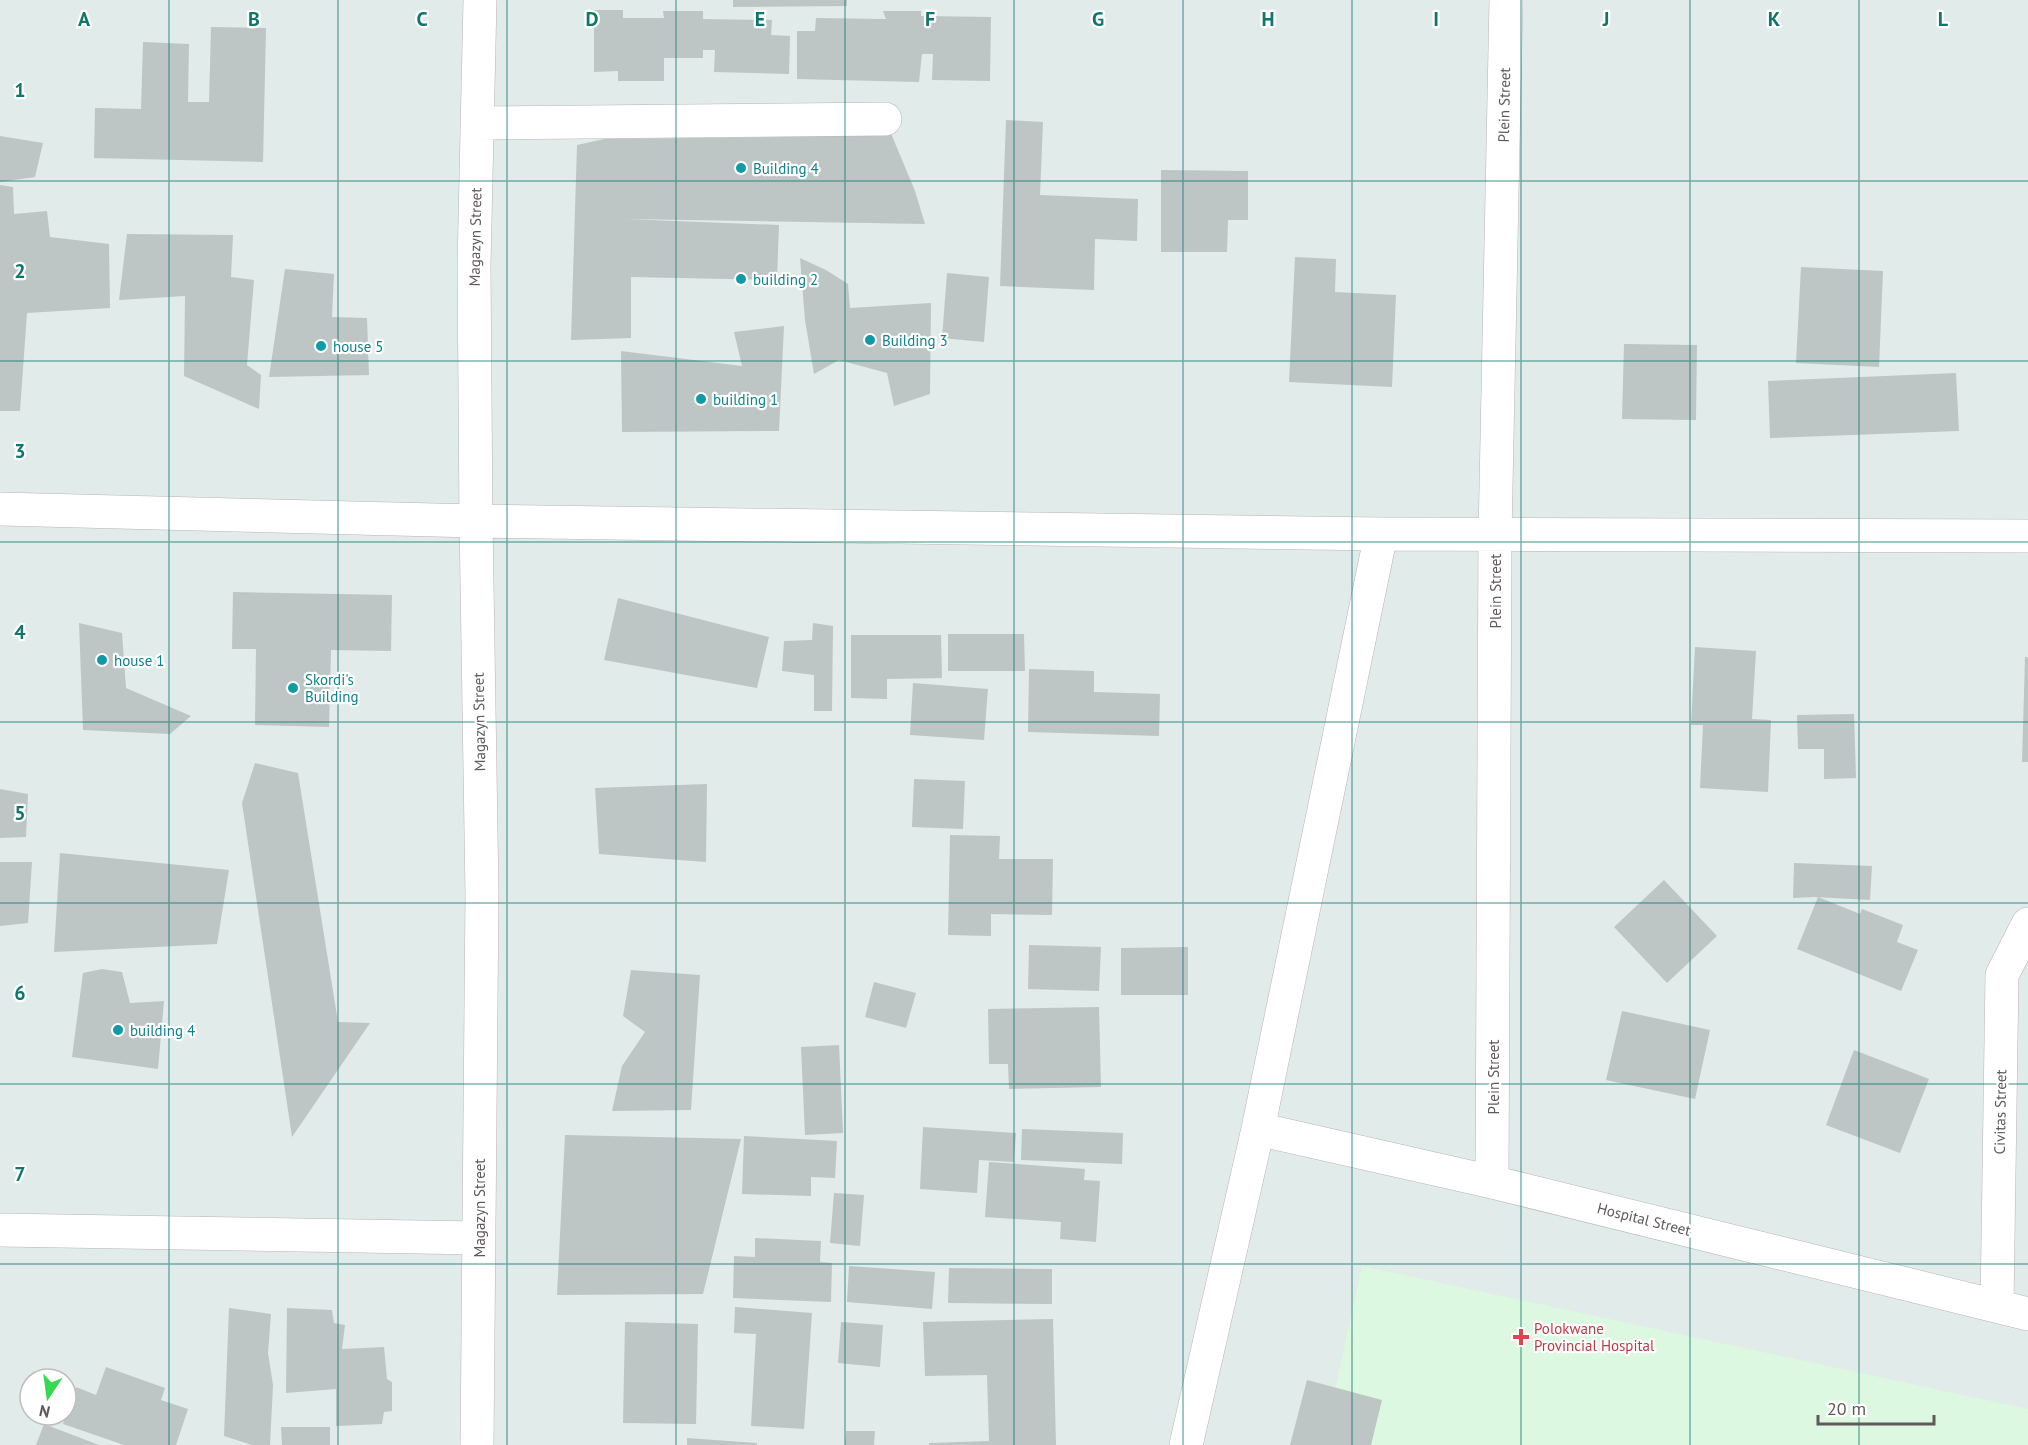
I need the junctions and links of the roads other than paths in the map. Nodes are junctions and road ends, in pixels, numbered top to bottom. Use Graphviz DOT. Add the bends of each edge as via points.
graph roads {
  1 [pos="480,0"];
  2 [pos="1506,0"];
  3 [pos="885,119"];
  4 [pos="477,123"];
  5 [pos="0,509"];
  6 [pos="476,520"];
  7 [pos="1381,534"];
  8 [pos="1495,536"];
  9 [pos="2028,536"];
  10 [pos="2028,924"];
  11 [pos="1258,1129"];
  12 [pos="1492,1182"];
  13 [pos="0,1230"];
  14 [pos="479,1238"];
  15 [pos="2013,1310"];
  16 [pos="477,1445"];
  17 [pos="1186,1445"];
  1 -- 4 [label="street, Magazyn Street"];
  2 -- 8 [label="street, Plein Street"];
  3 -- 4 [label="street"];
  4 -- 6 [label="street, Magazyn Street"];
  5 -- 6 [label="street"];
  6 -- 7 [label="street"];
  6 -- 14 [label="street, Magazyn Street" via="482,894"];
  7 -- 8 [label="street"];
  7 -- 11 [label="street"];
  8 -- 9 [label="street"];
  8 -- 12 [label="street, Plein Street"];
  10 -- 15 [label="street, Civitas Street" via="2002,975"];
  11 -- 12 [label="street, Hospital Street"];
  11 -- 17 [label="street"];
  12 -- 15 [label="street, Hospital Street"];
  13 -- 14 [label="street"];
  14 -- 16 [label="street, Magazyn Street"];
}
